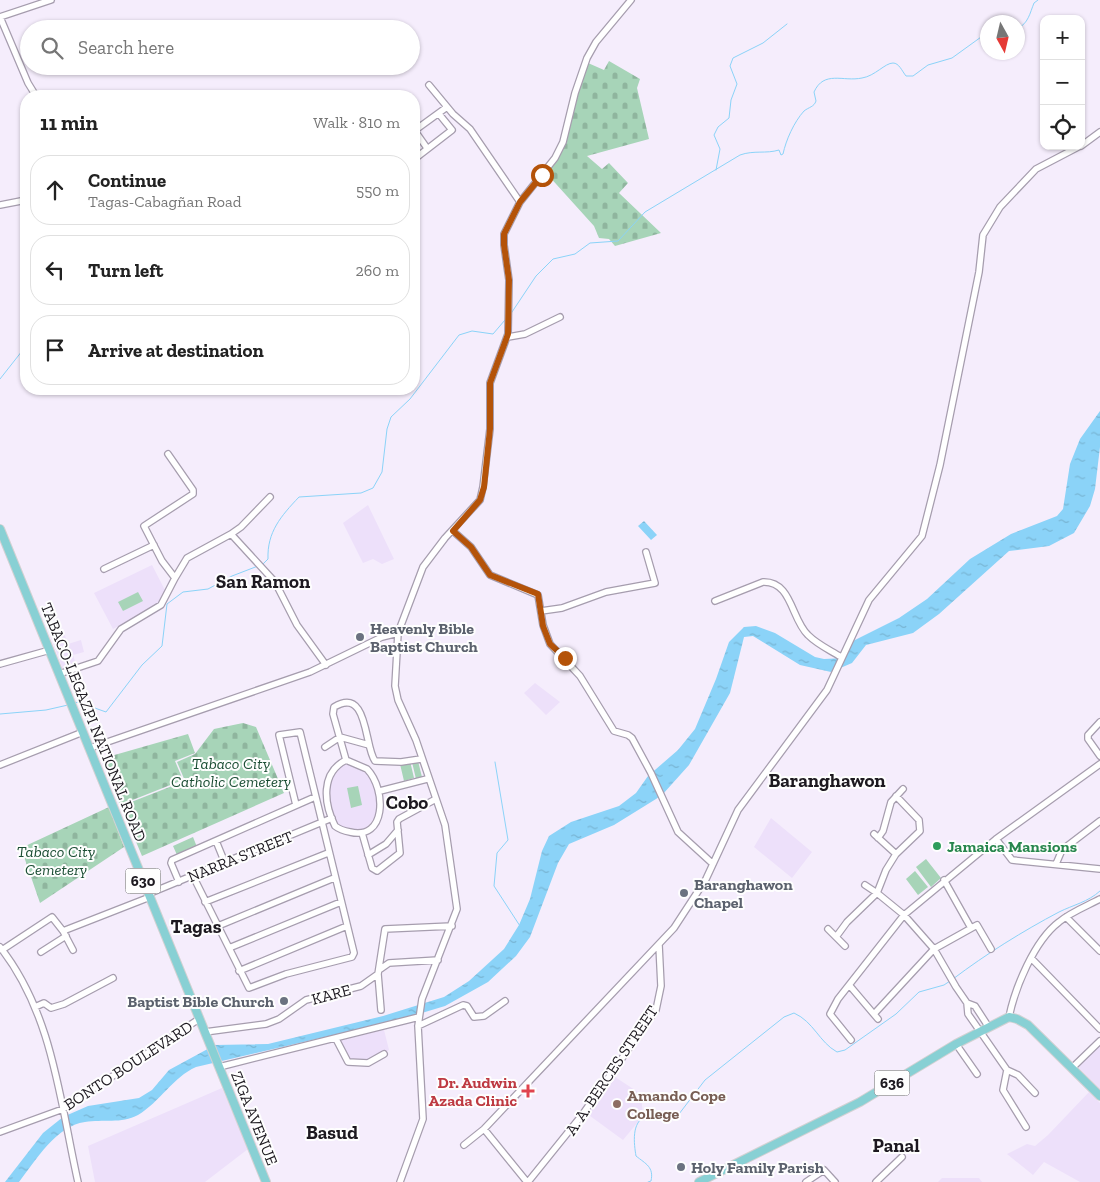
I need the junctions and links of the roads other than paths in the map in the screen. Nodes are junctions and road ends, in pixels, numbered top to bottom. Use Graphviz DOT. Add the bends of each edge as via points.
graph roads {
  1 [pos="51,0"];
  2 [pos="631,0"];
  3 [pos="20,64"];
  4 [pos="25,75"];
  5 [pos="429,85"];
  6 [pos="32,90"];
  7 [pos="447,108"];
  8 [pos="439,114"];
  9 [pos="420,127"];
  10 [pos="1100,132"];
  11 [pos="420,139"];
  12 [pos="1085,143"];
  13 [pos="427,148"];
  14 [pos="1073,150"];
  15 [pos="420,154"];
  16 [pos="20,201"];
  17 [pos="520,202"];
  18 [pos="0,205"];
  19 [pos="560,317"];
  20 [pos="508,337"];
  21 [pos="168,454"];
  22 [pos="270,497"];
  23 [pos="0,528"];
  24 [pos="453,531"];
  25 [pos="230,534"];
  26 [pos="154,545"];
  27 [pos="646,552"];
  28 [pos="104,569"];
  29 [pos="175,578"];
  30 [pos="715,601"];
  31 [pos="541,612"];
  32 [pos="398,634"];
  33 [pos="50,650"];
  34 [pos="840,659"];
  35 [pos="0,664"];
  36 [pos="326,665"];
  37 [pos="59,674"];
  38 [pos="1100,722"];
  39 [pos="83,732"];
  40 [pos="340,737"];
  41 [pos="369,745"];
  42 [pos="325,747"];
  43 [pos="90,748"];
  44 [pos="1100,756"];
  45 [pos="421,759"];
  46 [pos="346,760"];
  47 [pos="374,761"];
  48 [pos="1100,764"];
  49 [pos="0,765"];
  50 [pos="367,768"];
  51 [pos="427,779"];
  52 [pos="903,789"];
  53 [pos="380,791"];
  54 [pos="896,796"];
  55 [pos="315,797"];
  56 [pos="434,800"];
  57 [pos="296,805"];
  58 [pos="332,818"];
  59 [pos="1100,821"];
  60 [pos="321,823"];
  61 [pos="398,830"];
  62 [pos="362,833"];
  63 [pos="996,840"];
  64 [pos="216,841"];
  65 [pos="328,853"];
  66 [pos="896,854"];
  67 [pos="368,855"];
  68 [pos="225,863"];
  69 [pos="713,864"];
  70 [pos="1056,864"];
  71 [pos="1100,869"];
  72 [pos="193,876"];
  73 [pos="334,878"];
  74 [pos="944,880"];
  75 [pos="179,882"];
  76 [pos="865,885"];
  77 [pos="876,893"];
  78 [pos="149,896"];
  79 [pos="1100,899"];
  80 [pos="205,902"];
  81 [pos="341,902"];
  82 [pos="904,915"];
  83 [pos="1066,917"];
  84 [pos="218,926"];
  85 [pos="347,926"];
  86 [pos="452,926"];
  87 [pos="971,928"];
  88 [pos="828,929"];
  89 [pos="65,934"];
  90 [pos="836,937"];
  91 [pos="659,945"];
  92 [pos="845,946"];
  93 [pos="229,948"];
  94 [pos="1,949"];
  95 [pos="934,949"];
  96 [pos="991,949"];
  97 [pos="72,950"];
  98 [pos="1100,951"];
  99 [pos="41,952"];
  100 [pos="1031,958"];
  101 [pos="438,960"];
  102 [pos="239,971"];
  103 [pos="378,972"];
  104 [pos="113,978"];
  105 [pos="850,986"];
  106 [pos="505,1001"];
  107 [pos="967,1003"];
  108 [pos="35,1007"];
  109 [pos="381,1010"];
  110 [pos="419,1016"];
  111 [pos="1008,1017"];
  112 [pos="199,1019"];
  113 [pos="418,1026"];
  114 [pos="988,1026"];
  115 [pos="1100,1029"];
  116 [pos="979,1031"];
  117 [pos="204,1032"];
  118 [pos="336,1039"];
  119 [pos="851,1040"];
  120 [pos="1100,1041"];
  121 [pos="956,1044"];
  122 [pos="384,1054"];
  123 [pos="219,1066"];
  124 [pos="1072,1068"];
  125 [pos="1007,1070"];
  126 [pos="977,1074"];
  127 [pos="1036,1093"];
  128 [pos="1100,1096"];
  129 [pos="64,1111"];
  130 [pos="1026,1127"];
  131 [pos="484,1129"];
  132 [pos="0,1132"];
  133 [pos="464,1145"];
  134 [pos="902,1157"];
  135 [pos="78,1182"];
  136 [pos="266,1182"];
  137 [pos="401,1182"];
  138 [pos="527,1182"];
  139 [pos="699,1182"];
  140 [pos="806,1182"];
  141 [pos="835,1182"];
  142 [pos="876,1182"];
  1 -- 3 [label="street" via="0,17"];
  2 -- 17 [label="street" via="587,58 563,142 555,158"];
  4 -- 6 [label="street"];
  5 -- 7 [label="street"];
  7 -- 8 [label="street"];
  7 -- 17 [label="street" via="470,128"];
  8 -- 9 [label="street"];
  8 -- 13 [label="street" via="452,130"];
  10 -- 12 [label="street"];
  11 -- 13 [label="street"];
  13 -- 15 [label="street"];
  14 -- 34 [label="street" via="1036,169 1000,207 983,235 979,272 927,524 922,536 869,600"];
  16 -- 18 [label="street"];
  17 -- 20 [label="street" via="504,234 509,280"];
  19 -- 20 [label="street" via="525,334"];
  20 -- 24 [label="street" via="490,383 490,429 484,487 480,500"];
  21 -- 26 [label="street" via="193,494 144,526"];
  22 -- 25 [label="street"];
  23 -- 33 [label="main road, TABACO-LEGAZPI NATIONAL ROAD / 630"];
  24 -- 31 [label="street" via="471,547 490,575 538,594"];
  24 -- 32 [label="street" via="421,572"];
  25 -- 29 [label="street" via="187,558"];
  25 -- 36 [label="street" via="279,588 297,625"];
  26 -- 28 [label="street"];
  26 -- 29 [label="street"];
  27 -- 31 [label="street" via="655,583 606,592"];
  29 -- 37 [label="street" via="161,605 121,629 102,658"];
  30 -- 34 [label="street" via="763,582 771,582 785,591 798,624"];
  31 -- 69 [label="street" via="552,647 580,676 614,731 633,740 678,832"];
  32 -- 36 [label="street" via="382,637"];
  32 -- 45 [label="street" via="395,686"];
  33 -- 35 [label="street"];
  33 -- 37 [label="main road, TABACO-LEGAZPI NATIONAL ROAD / 630"];
  34 -- 69 [label="street" via="819,702 738,810"];
  36 -- 43 [label="street"];
  37 -- 39 [label="main road, TABACO-LEGAZPI NATIONAL ROAD / 630"];
  38 -- 44 [label="street" via="1088,735"];
  39 -- 43 [label="main road, TABACO-LEGAZPI NATIONAL ROAD / 630"];
  39 -- 49 [label="street"];
  40 -- 41 [label="street"];
  40 -- 41 [label="street" via="333,710 338,705 352,704 362,713"];
  40 -- 42 [label="street"];
  40 -- 46 [label="street"];
  41 -- 47 [label="street"];
  43 -- 78 [label="main road, TABACO-LEGAZPI NATIONAL ROAD / 630"];
  45 -- 47 [label="street"];
  45 -- 51 [label="street"];
  46 -- 50 [label="street"];
  46 -- 58 [label="street" via="333,770 326,784"];
  47 -- 50 [label="street"];
  48 -- 63 [label="street"];
  50 -- 53 [label="street"];
  51 -- 53 [label="street"];
  51 -- 56 [label="street"];
  52 -- 54 [label="street"];
  53 -- 62 [label="street" via="382,804 379,816"];
  54 -- 66 [label="street" via="891,802 883,832 876,836"];
  54 -- 66 [label="street" via="919,820 920,831"];
  55 -- 57 [label="street"];
  55 -- 57 [label="street" via="300,732 280,735"];
  55 -- 60 [label="street"];
  56 -- 61 [label="street" via="399,819"];
  56 -- 86 [label="street" via="445,825 457,895"];
  57 -- 64 [label="street"];
  58 -- 60 [label="street, NARRA STREET"];
  58 -- 62 [label="street" via="339,829"];
  59 -- 70 [label="street" via="1062,850"];
  60 -- 65 [label="street"];
  60 -- 68 [label="street, NARRA STREET"];
  61 -- 67 [label="street" via="386,844"];
  61 -- 67 [label="street" via="401,849 397,857 374,871"];
  62 -- 67 [label="street"];
  63 -- 70 [label="street" via="1012,860"];
  63 -- 74 [label="street"];
  64 -- 68 [label="street"];
  64 -- 75 [label="street" via="170,861"];
  65 -- 73 [label="street"];
  65 -- 80 [label="street"];
  66 -- 77 [label="street"];
  68 -- 72 [label="street, NARRA STREET"];
  69 -- 91 [label="street" via="698,892"];
  70 -- 71 [label="street"];
  72 -- 75 [label="street, NARRA STREET"];
  72 -- 80 [label="street"];
  73 -- 81 [label="street"];
  73 -- 84 [label="street"];
  74 -- 82 [label="street"];
  74 -- 87 [label="street"];
  75 -- 78 [label="street, NARRA STREET"];
  76 -- 77 [label="street"];
  77 -- 82 [label="street"];
  77 -- 90 [label="street"];
  78 -- 89 [label="street, NARRA STREET"];
  78 -- 112 [label="main road, TABACO-LEGAZPI NATIONAL ROAD / 630"];
  79 -- 83 [label="street"];
  80 -- 84 [label="street"];
  81 -- 85 [label="street"];
  81 -- 93 [label="street"];
  82 -- 95 [label="street"];
  82 -- 105 [label="street"];
  83 -- 98 [label="street"];
  83 -- 100 [label="street" via="1049,932"];
  84 -- 93 [label="street"];
  85 -- 102 [label="street"];
  85 -- 102 [label="street" via="354,953 352,957 286,974 251,988 247,987"];
  86 -- 101 [label="street"];
  86 -- 103 [label="street" via="385,929"];
  87 -- 95 [label="street"];
  87 -- 96 [label="street" via="977,925"];
  88 -- 90 [label="street"];
  89 -- 94 [label="street" via="52,917"];
  89 -- 97 [label="street"];
  89 -- 99 [label="street, NARRA STREET"];
  90 -- 92 [label="street"];
  91 -- 131 [label="street"];
  91 -- 138 [label="street, A. A. BERCES STREET" via="661,986 656,1010 582,1115"];
  93 -- 102 [label="street"];
  94 -- 108 [label="street"];
  95 -- 105 [label="street" via="876,1016"];
  95 -- 107 [label="street"];
  100 -- 111 [label="street"];
  100 -- 115 [label="street"];
  101 -- 103 [label="street, KARE" via="388,963"];
  101 -- 110 [label="street" via="422,999"];
  103 -- 109 [label="street"];
  103 -- 117 [label="street, KARE" via="361,986 306,1000 266,1024"];
  104 -- 108 [label="street" via="64,1004 51,1008 44,1003"];
  105 -- 119 [label="street" via="830,1014"];
  106 -- 113 [label="street" via="484,1016 474,1017 463,1005"];
  107 -- 114 [label="street" via="974,1006"];
  107 -- 116 [label="street" via="966,1010"];
  108 -- 129 [label="street"];
  110 -- 113 [label="street"];
  110 -- 118 [label="street"];
  111 -- 114 [label="main road, 636"];
  111 -- 124 [label="main road" via="1028,1026"];
  112 -- 117 [label="main road, TABACO-LEGAZPI NATIONAL ROAD / 630"];
  112 -- 129 [label="street, BONTO BOULEVARD"];
  113 -- 137 [label="street" via="423,1118"];
  114 -- 116 [label="main road, 636"];
  116 -- 121 [label="main road, 636"];
  116 -- 125 [label="street"];
  117 -- 123 [label="main road, TABACO-LEGAZPI NATIONAL ROAD / 630"];
  118 -- 122 [label="street" via="348,1062 368,1063"];
  118 -- 123 [label="street"];
  120 -- 124 [label="street"];
  121 -- 126 [label="street"];
  121 -- 139 [label="main road, 636" via="860,1102"];
  123 -- 136 [label="main road, ZIGA AVENUE / 630"];
  124 -- 128 [label="main road"];
  125 -- 127 [label="street" via="1018,1074"];
  125 -- 130 [label="street" via="1004,1090"];
  129 -- 132 [label="street, BONTO BOULEVARD"];
  129 -- 135 [label="street"];
  131 -- 133 [label="street"];
  131 -- 138 [label="street"];
  134 -- 142 [label="street"];
  140 -- 141 [label="street" via="824,1170"];
}
